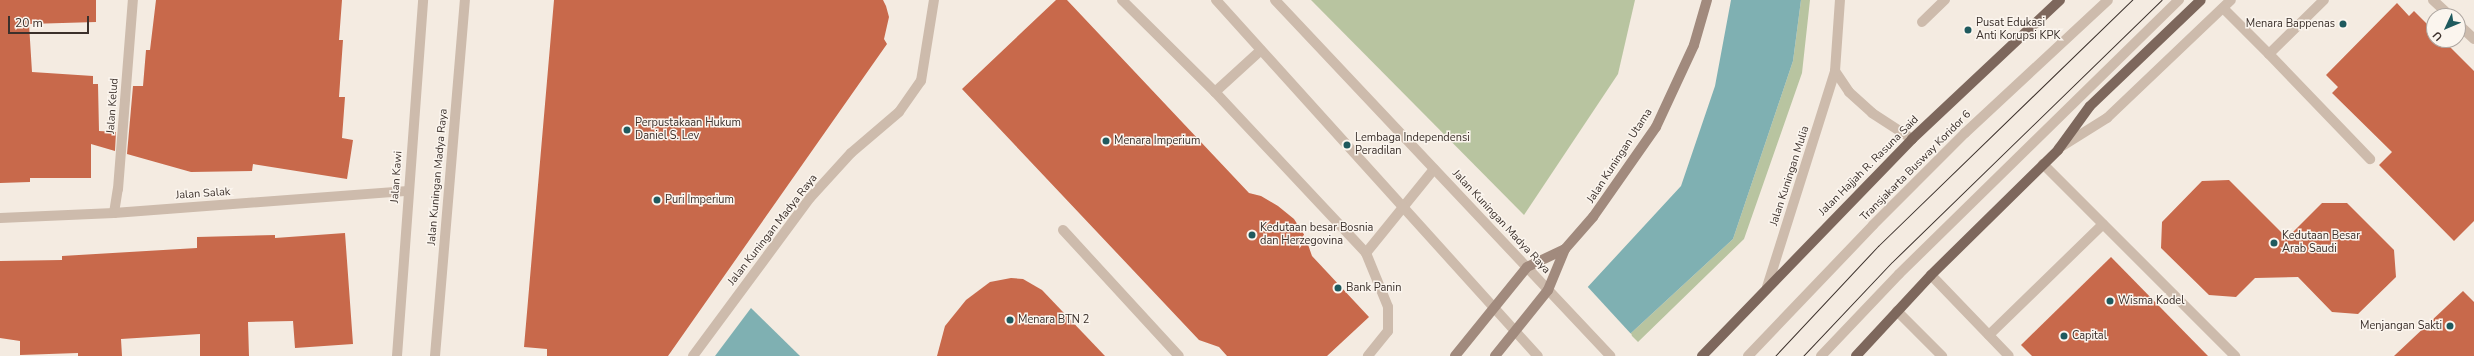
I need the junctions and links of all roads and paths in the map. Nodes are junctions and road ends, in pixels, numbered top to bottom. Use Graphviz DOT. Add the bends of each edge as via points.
graph roads {
  1 [pos="133,0"];
  2 [pos="423,0"];
  3 [pos="465,0"];
  4 [pos="934,0"];
  5 [pos="1122,0"];
  6 [pos="1216,0"];
  7 [pos="1276,0"];
  8 [pos="1707,0"];
  9 [pos="1840,0"];
  10 [pos="1945,0"];
  11 [pos="2060,0"];
  12 [pos="2108,0"];
  13 [pos="2178,0"];
  14 [pos="2200,0"];
  15 [pos="2231,0"];
  16 [pos="2324,0"];
  17 [pos="2433,0"];
  18 [pos="2223,8"];
  19 [pos="2442,8"];
  20 [pos="1922,22"];
  21 [pos="2466,32"];
  22 [pos="2474,39"];
  23 [pos="1261,50"];
  24 [pos="2269,54"];
  25 [pos="1835,71"];
  26 [pos="1215,92"];
  27 [pos="1912,139"];
  28 [pos="2058,150"];
  29 [pos="2370,159"];
  30 [pos="2044,164"];
  31 [pos="1434,169"];
  32 [pos="408,191"];
  33 [pos="1404,207"];
  34 [pos="114,213"];
  35 [pos="0,218"];
  36 [pos="2103,224"];
  37 [pos="1063,230"];
  38 [pos="1565,250"];
  39 [pos="1366,253"];
  40 [pos="1527,268"];
  41 [pos="1931,275"];
  42 [pos="1767,287"];
  43 [pos="1548,290"];
  44 [pos="1494,308"];
  45 [pos="1897,310"];
  46 [pos="1516,332"];
  47 [pos="1989,335"];
  48 [pos="397,356"];
  49 [pos="435,356"];
  50 [pos="692,356"];
  51 [pos="1179,356"];
  52 [pos="1368,356"];
  53 [pos="1455,356"];
  54 [pos="1495,356"];
  55 [pos="1538,356"];
  56 [pos="1610,356"];
  57 [pos="1702,356"];
  58 [pos="1748,356"];
  59 [pos="1822,356"];
  60 [pos="1856,356"];
  61 [pos="1942,356"];
  62 [pos="2009,356"];
  63 [pos="2235,356"];
  1 -- 34 [label="street, Jalan Kelud"];
  2 -- 32 [label="street, Jalan Kawi"];
  3 -- 49 [label="street, Jalan Kuningan Madya Raya"];
  4 -- 50 [label="street, Jalan Kuningan Madya Raya" via="921,81 899,112 851,153 810,198"];
  5 -- 26 [label="street"];
  6 -- 23 [label="street"];
  7 -- 31 [label="street, Jalan Kuningan Madya Raya"];
  8 -- 38 [label="main road, Jalan Kuningan Utama" via="1694,45 1656,127 1594,217"];
  9 -- 25 [label="street, Jalan Kuningan Mulia"];
  10 -- 20 [label="street"];
  11 -- 27 [label="main road, Jalan Hajjah R. Rasuna Said"];
  12 -- 58 [label="street, Transjakarta Busway Koridor 6" via="1960,138"];
  13 -- 59 [label="street" via="1899,274"];
  14 -- 28 [label="main road" via="2090,106"];
  15 -- 18 [label="street"];
  16 -- 24 [label="street"];
  17 -- 19 [label="street"];
  18 -- 24 [label="street"];
  18 -- 28 [label="street" via="2107,118"];
  21 -- 22 [label="street"];
  23 -- 26 [label="street"];
  23 -- 33 [label="street"];
  24 -- 29 [label="street"];
  25 -- 27 [label="street" via="1849,92 1872,113"];
  25 -- 42 [label="street, Jalan Kuningan Mulia"];
  26 -- 39 [label="street"];
  27 -- 42 [label="main road, Jalan Hajjah R. Rasuna Said"];
  28 -- 30 [label="main road"];
  30 -- 36 [label="street"];
  30 -- 41 [label="main road"];
  31 -- 33 [label="street"];
  31 -- 40 [label="street, Jalan Kuningan Madya Raya"];
  32 -- 34 [label="street, Jalan Salak"];
  32 -- 48 [label="street, Jalan Kawi"];
  33 -- 39 [label="street"];
  33 -- 44 [label="street"];
  34 -- 35 [label="street, Jalan Salak"];
  36 -- 47 [label="street"];
  36 -- 63 [label="street"];
  37 -- 51 [label="street"];
  38 -- 40 [label="main road, Jalan Kuningan Utama"];
  38 -- 43 [label="main road, Jalan Kuningan Utama"];
  39 -- 52 [label="street" via="1388,307 1388,331"];
  40 -- 43 [label="street, Jalan Kuningan Madya Raya"];
  40 -- 44 [label="main road, Jalan Kuningan Utama"];
  41 -- 45 [label="main road"];
  41 -- 47 [label="street"];
  42 -- 57 [label="main road, Jalan Hajjah R. Rasuna Said"];
  43 -- 46 [label="main road, Jalan Kuningan Utama"];
  43 -- 56 [label="street, Jalan Kuningan Madya Raya"];
  44 -- 46 [label="street"];
  44 -- 53 [label="main road, Jalan Kuningan Utama"];
  45 -- 60 [label="main road"];
  45 -- 61 [label="street"];
  46 -- 54 [label="main road, Jalan Kuningan Utama"];
  46 -- 55 [label="street"];
  47 -- 62 [label="street"];
}
